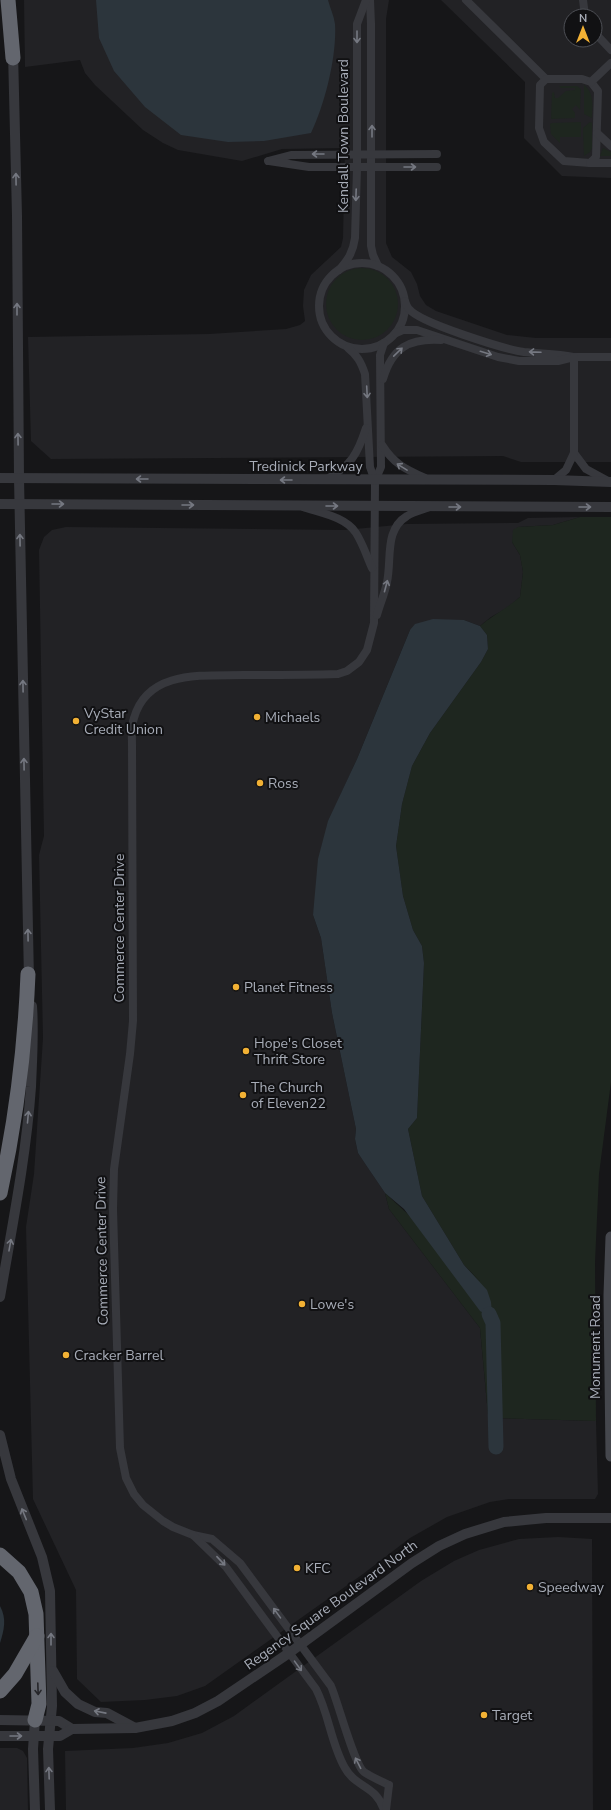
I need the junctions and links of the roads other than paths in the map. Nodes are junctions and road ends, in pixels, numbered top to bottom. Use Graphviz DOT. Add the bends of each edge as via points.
graph roads {
  1 [pos="8,0"];
  2 [pos="12,0"];
  3 [pos="366,0"];
  4 [pos="370,0"];
  5 [pos="466,0"];
  6 [pos="603,42"];
  7 [pos="611,50"];
  8 [pos="13,58"];
  9 [pos="611,63"];
  10 [pos="546,79"];
  11 [pos="591,82"];
  12 [pos="598,133"];
  13 [pos="611,146"];
  14 [pos="357,154"];
  15 [pos="437,154"];
  16 [pos="372,155"];
  17 [pos="590,162"];
  18 [pos="611,163"];
  19 [pos="372,167"];
  20 [pos="437,167"];
  21 [pos="357,168"];
  22 [pos="378,266"];
  23 [pos="339,270"];
  24 [pos="405,301"];
  25 [pos="396,333"];
  26 [pos="449,341"];
  27 [pos="384,343"];
  28 [pos="346,346"];
  29 [pos="574,357"];
  30 [pos="611,357"];
  31 [pos="381,386"];
  32 [pos="368,424"];
  33 [pos="381,444"];
  34 [pos="574,453"];
  35 [pos="0,478"];
  36 [pos="19,478"];
  37 [pos="325,480"];
  38 [pos="554,480"];
  39 [pos="375,481"];
  40 [pos="431,481"];
  41 [pos="610,482"];
  42 [pos="0,504"];
  43 [pos="19,504"];
  44 [pos="300,506"];
  45 [pos="374,506"];
  46 [pos="430,507"];
  47 [pos="611,507"];
  48 [pos="374,572"];
  49 [pos="374,623"];
  50 [pos="28,974"];
  51 [pos="0,1193"];
  52 [pos="611,1237"];
  53 [pos="0,1297"];
  54 [pos="611,1400"];
  55 [pos="0,1435"];
  56 [pos="611,1456"];
  57 [pos="611,1518"];
  58 [pos="193,1535"];
  59 [pos="0,1555"];
  60 [pos="37,1636"];
  61 [pos="300,1645"];
  62 [pos="289,1653"];
  63 [pos="52,1668"];
  64 [pos="0,1691"];
  65 [pos="0,1720"];
  66 [pos="35,1720"];
  67 [pos="50,1720"];
  68 [pos="135,1728"];
  69 [pos="72,1730"];
  70 [pos="0,1736"];
  71 [pos="33,1736"];
  72 [pos="49,1736"];
  73 [pos="363,1785"];
  74 [pos="388,1785"];
  75 [pos="35,1810"];
  76 [pos="50,1810"];
  77 [pos="385,1810"];
  1 -- 8 [label="highway"];
  2 -- 8 [label="street"];
  3 -- 14 [label="street, Kendall Town Boulevard, one-way" via="357,24"];
  16 -- 4 [label="street, Kendall Town Boulevard, one-way"];
  5 -- 10 [label="street"];
  6 -- 7 [label="street"];
  36 -- 8 [label="street, one-way"];
  9 -- 11 [label="street"];
  10 -- 11 [label="street" via="582,79"];
  10 -- 17 [label="street" via="540,85 539,128 544,142 564,161"];
  11 -- 12 [label="street" via="598,91"];
  12 -- 13 [label="street"];
  12 -- 17 [label="street" via="596,157"];
  14 -- 16 [label="street"];
  14 -- 21 [label="street, Kendall Town Boulevard"];
  14 -- 21 [label="street, one-way" via="288,155 268,161 310,167"];
  15 -- 16 [label="street"];
  16 -- 19 [label="street, Kendall Town Boulevard"];
  17 -- 18 [label="street"];
  19 -- 20 [label="street, one-way"];
  19 -- 21 [label="street"];
  19 -- 22 [label="street, Kendall Town Boulevard" via="372,246"];
  21 -- 23 [label="street, Kendall Town Boulevard, one-way" via="354,248"];
  22 -- 23 [label="street" via="358,263"];
  22 -- 24 [label="street" via="396,280"];
  23 -- 28 [label="street" via="323,287 319,310 327,332"];
  24 -- 25 [label="street" via="402,323"];
  29 -- 24 [label="street, one-way" via="558,353 524,352 478,340 422,318 409,309"];
  25 -- 26 [label="street" via="417,330"];
  25 -- 27 [label="street"];
  26 -- 29 [label="street, one-way" via="519,361 558,361"];
  31 -- 26 [label="street, one-way" via="386,368 397,351 404,346 416,341"];
  27 -- 28 [label="street" via="365,349"];
  27 -- 31 [label="street, Commerce Center Drive" via="380,355"];
  28 -- 32 [label="street, Commerce Center Drive, one-way" via="356,354 363,368"];
  29 -- 30 [label="street"];
  29 -- 34 [label="street"];
  31 -- 33 [label="street, Commerce Center Drive"];
  32 -- 37 [label="street" via="352,461 341,472"];
  32 -- 39 [label="street, Commerce Center Drive" via="370,467"];
  33 -- 39 [label="street, Commerce Center Drive" via="381,467"];
  40 -- 33 [label="street, one-way" via="395,463"];
  34 -- 38 [label="street" via="566,470"];
  34 -- 41 [label="street" via="586,469"];
  35 -- 36 [label="street, Tredinick Parkway"];
  37 -- 36 [label="street, Tredinick Parkway, one-way"];
  36 -- 43 [label="street"];
  37 -- 39 [label="street, Tredinick Parkway"];
  38 -- 40 [label="street, Tredinick Parkway"];
  38 -- 41 [label="street, Tredinick Parkway"];
  39 -- 40 [label="street, Tredinick Parkway"];
  39 -- 45 [label="street, Commerce Center Drive"];
  42 -- 43 [label="street"];
  43 -- 44 [label="street, one-way"];
  50 -- 43 [label="street, one-way"];
  44 -- 45 [label="street, one-way"];
  44 -- 48 [label="street" via="337,519 352,528"];
  45 -- 46 [label="street"];
  45 -- 48 [label="street, Commerce Center Drive"];
  46 -- 47 [label="street, one-way"];
  49 -- 46 [label="street, one-way" via="387,582 390,543 394,528 408,515"];
  48 -- 49 [label="street, Commerce Center Drive"];
  49 -- 58 [label="street, Commerce Center Drive" via="367,650 359,662 347,671 338,674 175,678 145,696 134,717 132,1024 117,1140 113,1196 120,1448 126,1478 143,1505 163,1521"];
  50 -- 51 [label="highway" via="16,1114"];
  53 -- 50 [label="street, one-way" via="21,1181 29,1116 33,1019"];
  52 -- 54 [label="main road, Monument Road"];
  54 -- 56 [label="main road, Monument Road"];
  63 -- 55 [label="street, one-way" via="51,1608 47,1574 11,1479"];
  57 -- 61 [label="street, Regency Square Boulevard North" via="529,1519 504,1522 465,1534 438,1546 412,1562"];
  61 -- 58 [label="street, Commerce Center Drive, one-way" via="240,1563 212,1539"];
  58 -- 62 [label="street, Commerce Center Drive, one-way" via="226,1567"];
  59 -- 60 [label="highway" via="19,1572 31,1592"];
  60 -- 64 [label="highway" via="15,1674"];
  60 -- 66 [label="highway, one-way" via="39,1704"];
  61 -- 62 [label="street, Regency Square Boulevard North"];
  74 -- 61 [label="street, Commerce Center Drive, one-way" via="363,1772 356,1761 331,1686"];
  62 -- 68 [label="street, Regency Square Boulevard North" via="218,1701 195,1713 172,1721"];
  62 -- 73 [label="street, Commerce Center Drive, one-way" via="322,1701 345,1769"];
  63 -- 67 [label="street"];
  68 -- 63 [label="street, one-way" via="107,1713 95,1712 78,1704 65,1692"];
  65 -- 66 [label="street"];
  66 -- 67 [label="street"];
  66 -- 71 [label="street"];
  67 -- 69 [label="street" via="59,1721"];
  67 -- 72 [label="street"];
  68 -- 69 [label="street, Regency Square Boulevard North"];
  69 -- 72 [label="street, Regency Square Boulevard North" via="60,1736"];
  70 -- 71 [label="street, Regency Square Boulevard North, one-way"];
  71 -- 72 [label="street, Regency Square Boulevard North"];
  71 -- 75 [label="street"];
  76 -- 72 [label="street, one-way"];
  73 -- 74 [label="street"];
  73 -- 77 [label="street, Commerce Center Drive" via="378,1796"];
  74 -- 77 [label="street"];
}
